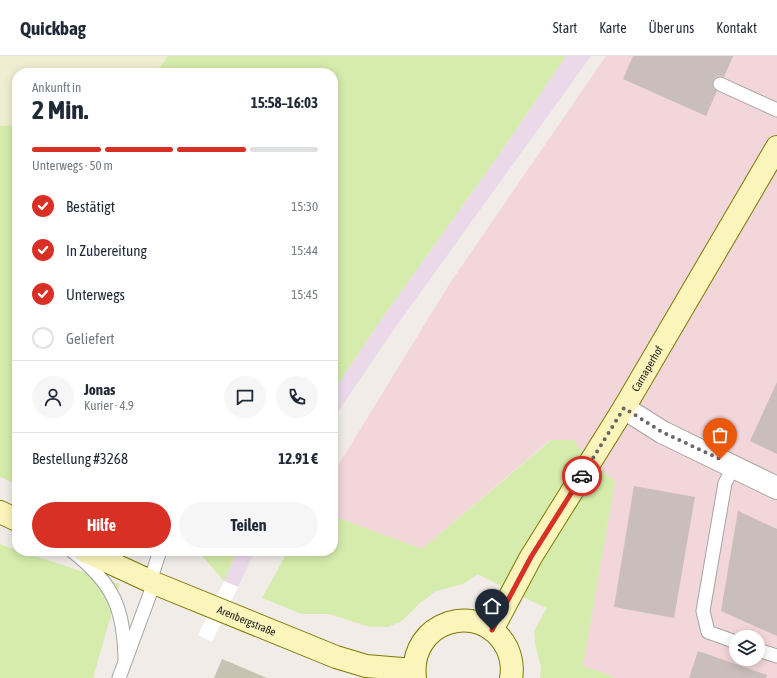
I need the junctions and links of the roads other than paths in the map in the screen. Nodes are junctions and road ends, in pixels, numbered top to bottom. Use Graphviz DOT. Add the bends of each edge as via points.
graph roads {
  1 [pos="720,84"];
  2 [pos="777,110"];
  3 [pos="777,147"];
  4 [pos="624,408"];
  5 [pos="734,466"];
  6 [pos="777,488"];
  7 [pos="0,512"];
  8 [pos="12,518"];
  9 [pos="78,556"];
  10 [pos="96,556"];
  11 [pos="159,556"];
  12 [pos="152,582"];
  13 [pos="492,630"];
  14 [pos="729,640"];
  15 [pos="765,652"];
  16 [pos="777,656"];
  17 [pos="125,659"];
  18 [pos="415,674"];
  19 [pos="119,678"];
  20 [pos="511,678"];
  1 -- 2 [label="lane"];
  3 -- 4 [label="street, Carnaperhof"];
  4 -- 5 [label="street" via="662,432"];
  4 -- 13 [label="street, Carnaperhof" via="531,557"];
  5 -- 6 [label="street"];
  5 -- 14 [label="lane" via="725,483 703,611 708,632"];
  7 -- 8 [label="street"];
  9 -- 17 [label="lane" via="96,572 114,598 123,626"];
  10 -- 12 [label="street, Arenbergstraße"];
  11 -- 12 [label="lane"];
  12 -- 17 [label="lane"];
  12 -- 18 [label="street, Arenbergstraße" via="336,657 366,666"];
  13 -- 18 [label="street" via="476,622 467,621 441,626 421,644 415,661"];
  13 -- 20 [label="street" via="508,650 512,667"];
  15 -- 16 [label="lane"];
  17 -- 19 [label="lane"];
}
